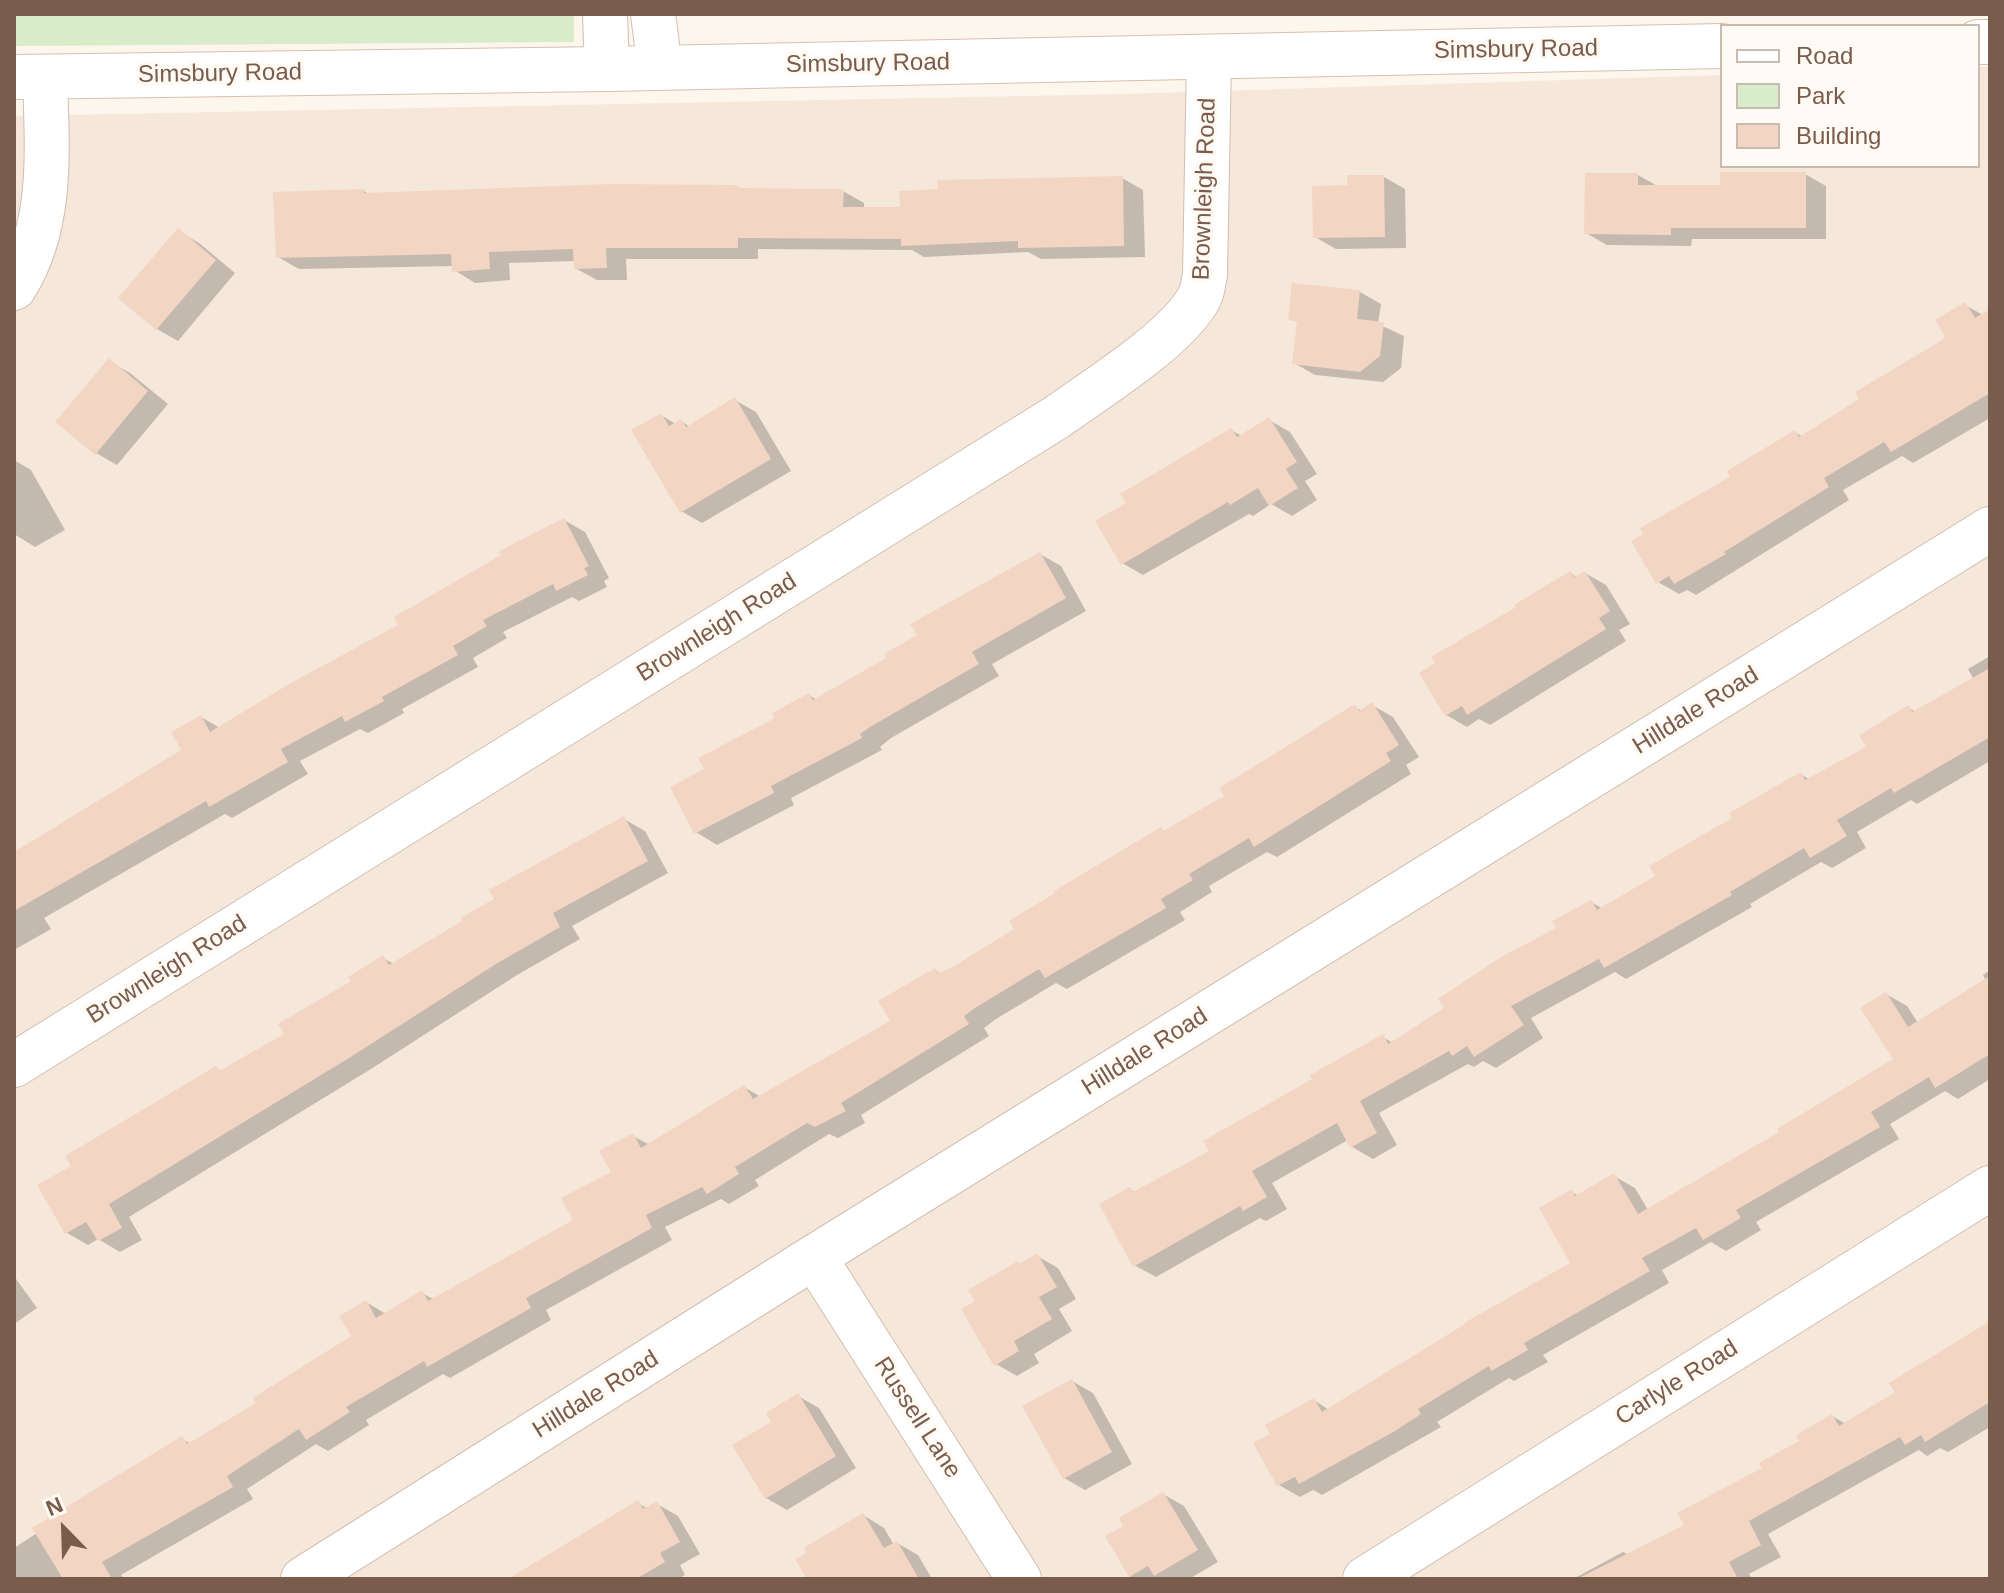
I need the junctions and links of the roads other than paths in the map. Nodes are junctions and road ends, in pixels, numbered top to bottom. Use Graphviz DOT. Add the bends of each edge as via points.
graph roads {
  1 [pos="605,14"];
  2 [pos="653,14"];
  3 [pos="1720,46"];
  4 [pos="1209,58"];
  5 [pos="660,68"];
  6 [pos="607,69"];
  7 [pos="30,77"];
  8 [pos="14,288"];
  9 [pos="1990,529"];
  10 [pos="14,1065"];
  11 [pos="1990,1188"];
  12 [pos="814,1257"];
  13 [pos="303,1579"];
  14 [pos="1019,1579"];
  15 [pos="1365,1579"];
  1 -- 6 [label="street"];
  2 -- 5 [label="street"];
  3 -- 4 [label="street, Simsbury Road"];
  4 -- 5 [label="street, Simsbury Road"];
  4 -- 10 [label="street, Brownleigh Road" via="1205,275 1201,296 1168,335 1057,417"];
  5 -- 6 [label="street, Simsbury Road"];
  6 -- 7 [label="street, Simsbury Road"];
  7 -- 8 [label="street" via="46,199 35,242"];
  9 -- 12 [label="street, Hilldale Road"];
  11 -- 15 [label="street, Carlyle Road"];
  12 -- 13 [label="street, Hilldale Road"];
  12 -- 14 [label="street, Russell Lane"];
}
